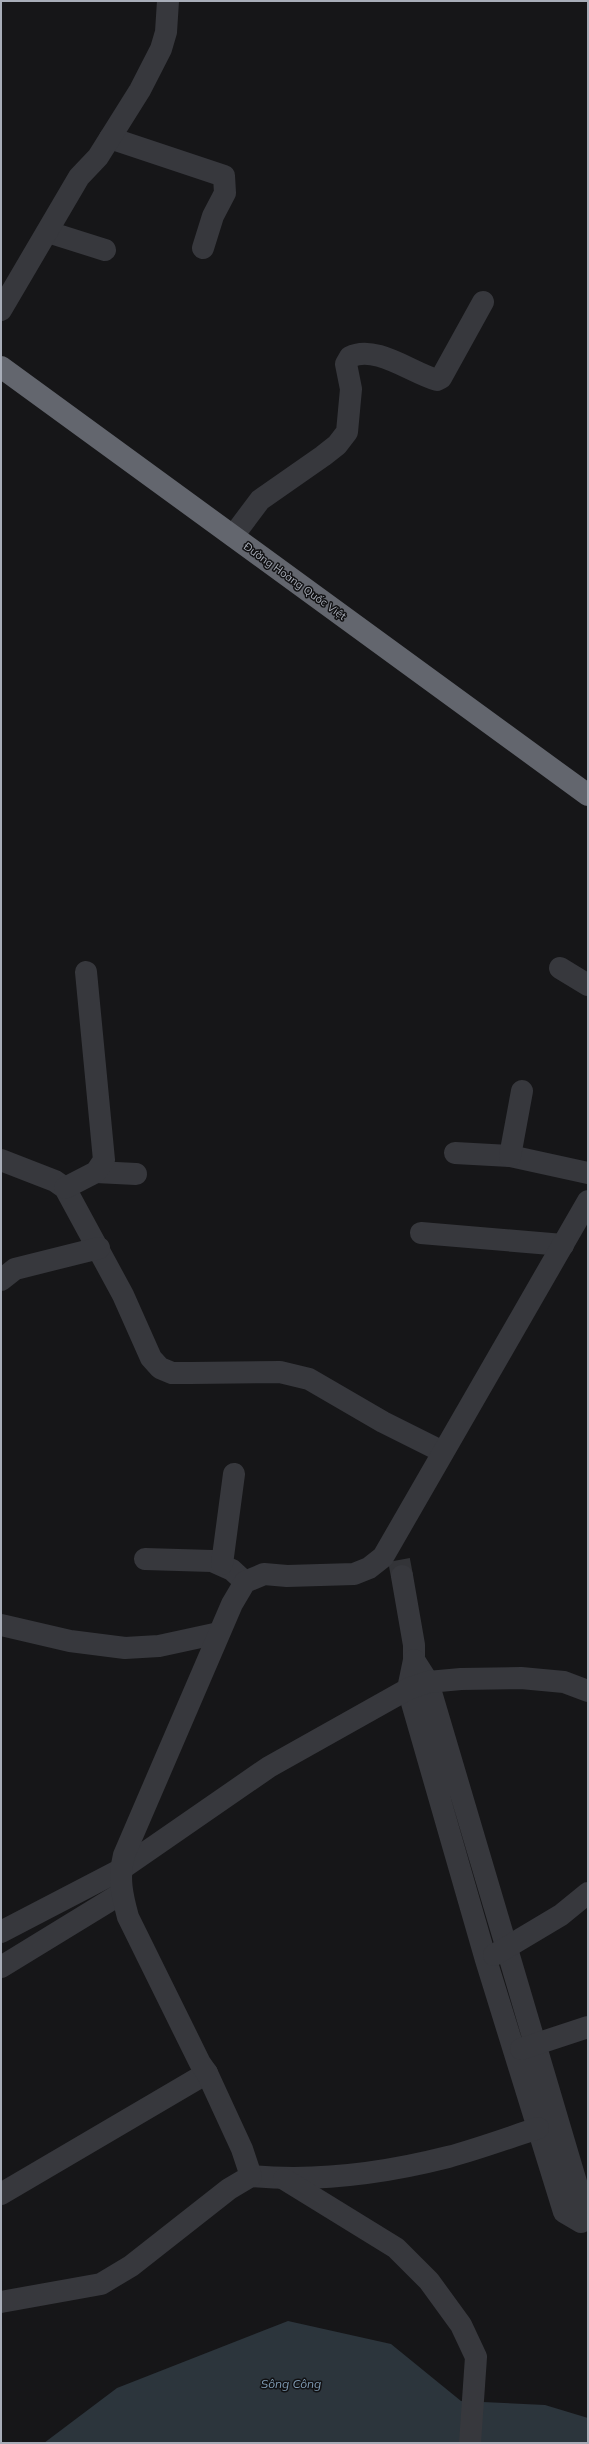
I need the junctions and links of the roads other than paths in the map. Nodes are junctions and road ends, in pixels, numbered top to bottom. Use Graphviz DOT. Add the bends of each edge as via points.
graph roads {
  1 [pos="168,1"];
  2 [pos="110,138"];
  3 [pos="48,232"];
  4 [pos="203,248"];
  5 [pos="104,250"];
  6 [pos="483,302"];
  7 [pos="1,310"];
  8 [pos="1,367"];
  9 [pos="233,536"];
  10 [pos="588,795"];
  11 [pos="560,968"];
  12 [pos="86,972"];
  13 [pos="588,985"];
  14 [pos="522,1091"];
  15 [pos="455,1153"];
  16 [pos="510,1156"];
  17 [pos="1,1160"];
  18 [pos="96,1172"];
  19 [pos="588,1173"];
  20 [pos="136,1174"];
  21 [pos="65,1188"];
  22 [pos="588,1201"];
  23 [pos="421,1233"];
  24 [pos="563,1245"];
  25 [pos="99,1248"];
  26 [pos="1,1280"];
  27 [pos="443,1452"];
  28 [pos="234,1474"];
  29 [pos="393,1539"];
  30 [pos="145,1558"];
  31 [pos="222,1564"];
  32 [pos="245,1582"];
  33 [pos="1,1625"];
  34 [pos="219,1633"];
  35 [pos="414,1652"];
  36 [pos="428,1682"];
  37 [pos="408,1689"];
  38 [pos="588,1691"];
  39 [pos="120,1870"];
  40 [pos="122,1893"];
  41 [pos="588,1893"];
  42 [pos="1,1932"];
  43 [pos="507,1948"];
  44 [pos="486,1960"];
  45 [pos="1,1967"];
  46 [pos="588,2027"];
  47 [pos="535,2045"];
  48 [pos="514,2052"];
  49 [pos="204,2068"];
  50 [pos="538,2128"];
  51 [pos="251,2176"];
  52 [pos="1,2177"];
  53 [pos="284,2179"];
  54 [pos="1,2194"];
  55 [pos="584,2229"];
  56 [pos="1,2302"];
  57 [pos="470,2443"];
  1 -- 2 [label="street" via="166,32 161,49 140,90"];
  2 -- 3 [label="street" via="79,177"];
  2 -- 4 [label="street" via="224,176 225,194 213,216"];
  3 -- 5 [label="street"];
  3 -- 7 [label="street"];
  6 -- 9 [label="street" via="441,378 437,380 370,354 359,352 350,356 346,364 351,389 346,432 337,446 260,500"];
  8 -- 9 [label="highway, Đường Hoàng Quốc Việt"];
  9 -- 10 [label="highway, Đường Hoàng Quốc Việt"];
  11 -- 13 [label="street"];
  12 -- 18 [label="street" via="104,1160"];
  14 -- 16 [label="street"];
  15 -- 16 [label="street"];
  16 -- 19 [label="street"];
  17 -- 21 [label="street" via="55,1181"];
  18 -- 20 [label="street"];
  18 -- 21 [label="street"];
  21 -- 25 [label="street"];
  22 -- 24 [label="street"];
  23 -- 24 [label="street"];
  24 -- 27 [label="street"];
  25 -- 26 [label="street" via="15,1270"];
  25 -- 27 [label="street" via="151,1358 160,1368 172,1373 190,1374 280,1372 309,1379 383,1422"];
  27 -- 29 [label="street"];
  28 -- 31 [label="street"];
  29 -- 32 [label="street" via="383,1557 369,1568 354,1574 264,1574"];
  29 -- 35 [label="street" via="401,1568"];
  30 -- 31 [label="street" via="212,1561"];
  31 -- 32 [label="street"];
  32 -- 34 [label="street"];
  33 -- 34 [label="street" via="70,1641 125,1648 159,1646"];
  34 -- 39 [label="street" via="124,1855"];
  35 -- 36 [label="street"];
  35 -- 37 [label="street"];
  36 -- 37 [label="street"];
  36 -- 38 [label="street" via="521,1678 564,1682"];
  36 -- 43 [label="street"];
  37 -- 39 [label="street" via="269,1767"];
  37 -- 44 [label="street"];
  39 -- 40 [label="street"];
  39 -- 42 [label="street"];
  40 -- 45 [label="street"];
  40 -- 49 [label="street" via="128,1917"];
  41 -- 43 [label="street" via="561,1915"];
  43 -- 44 [label="street"];
  43 -- 47 [label="street"];
  44 -- 48 [label="street"];
  46 -- 47 [label="street"];
  47 -- 48 [label="street"];
  47 -- 55 [label="street" via="581,2199"];
  48 -- 50 [label="street"];
  49 -- 51 [label="street" via="242,2149"];
  49 -- 52 [label="street"];
  49 -- 54 [label="street"];
  50 -- 53 [label="street" via="447,2157 333,2176"];
  50 -- 55 [label="street" via="564,2212"];
  51 -- 53 [label="street"];
  51 -- 56 [label="street" via="230,2189 131,2266 101,2284"];
  53 -- 57 [label="street" via="396,2248 429,2281 460,2325 476,2357"];
}
